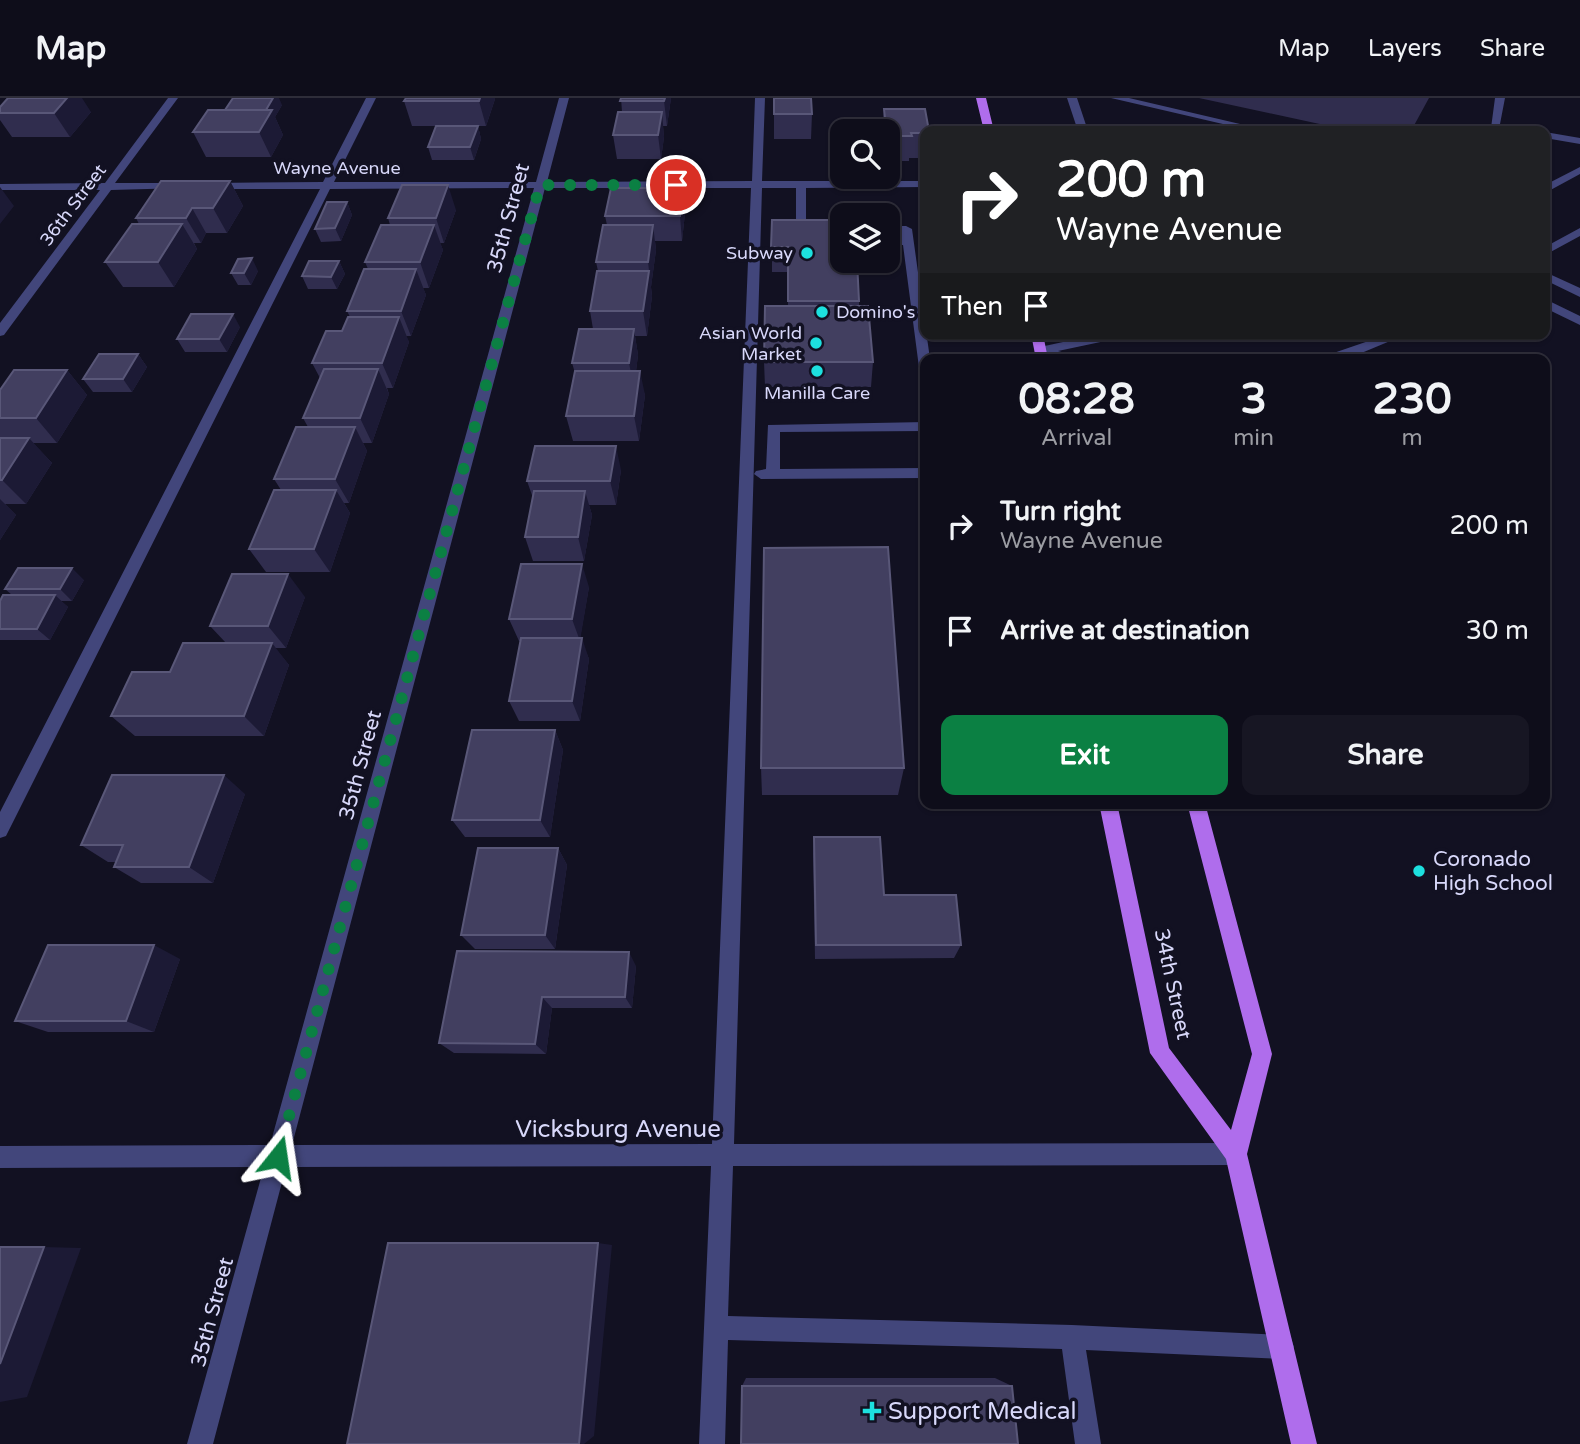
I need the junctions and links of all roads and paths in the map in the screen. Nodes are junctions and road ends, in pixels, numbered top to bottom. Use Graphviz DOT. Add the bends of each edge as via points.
graph roads {
  1 [pos="173,98"];
  2 [pos="371,98"];
  3 [pos="564,98"];
  4 [pos="760,98"];
  5 [pos="981,98"];
  6 [pos="1072,98"];
  7 [pos="1116,98"];
  8 [pos="1500,98"];
  9 [pos="988,126"];
  10 [pos="1081,126"];
  11 [pos="1242,126"];
  12 [pos="1493,126"];
  13 [pos="1550,136"];
  14 [pos="1580,141"];
  15 [pos="1580,170"];
  16 [pos="920,184"];
  17 [pos="540,185"];
  18 [pos="758,185"];
  19 [pos="801,185"];
  20 [pos="190,186"];
  21 [pos="204,186"];
  22 [pos="327,186"];
  23 [pos="0,187"];
  24 [pos="108,187"];
  25 [pos="1550,187"];
  26 [pos="800,229"];
  27 [pos="830,229"];
  28 [pos="900,229"];
  29 [pos="1580,231"];
  30 [pos="830,242"];
  31 [pos="900,244"];
  32 [pos="908,246"];
  33 [pos="1550,248"];
  34 [pos="920,249"];
  35 [pos="1550,278"];
  36 [pos="1580,293"];
  37 [pos="1550,306"];
  38 [pos="1580,321"];
  39 [pos="0,332"];
  40 [pos="920,332"];
  41 [pos="1095,340"];
  42 [pos="1385,340"];
  43 [pos="1045,354"];
  44 [pos="1347,354"];
  45 [pos="920,426"];
  46 [pos="920,473"];
  47 [pos="747,474"];
  48 [pos="773,474"];
  49 [pos="1109,809"];
  50 [pos="1198,809"];
  51 [pos="0,830"];
  52 [pos="1236,1154"];
  53 [pos="721,1155"];
  54 [pos="0,1157"];
  55 [pos="278,1157"];
  56 [pos="716,1328"];
  57 [pos="1072,1337"];
  58 [pos="1282,1347"];
  59 [pos="200,1444"];
  60 [pos="712,1444"];
  61 [pos="1088,1444"];
  62 [pos="1304,1444"];
  1 -- 24 [label="street, 36th Street"];
  2 -- 22 [label="street"];
  3 -- 17 [label="street, 35th Street"];
  4 -- 18 [label="street"];
  5 -- 9 [label="main road"];
  6 -- 10 [label="street"];
  7 -- 11 [label="street"];
  8 -- 12 [label="street"];
  13 -- 14 [label="street"];
  15 -- 25 [label="street"];
  16 -- 19 [label="street, Wayne Avenue"];
  17 -- 18 [label="street, Wayne Avenue"];
  17 -- 22 [label="street, Wayne Avenue"];
  17 -- 55 [label="street, 35th Street"];
  18 -- 19 [label="street, Wayne Avenue"];
  18 -- 47 [label="street"];
  19 -- 26 [label="street"];
  20 -- 24 [label="street"];
  21 -- 22 [label="street, Wayne Avenue"];
  22 -- 51 [label="street"];
  23 -- 24 [label="street"];
  24 -- 39 [label="street, 36th Street"];
  26 -- 27 [label="street"];
  26 -- 30 [label="street" via="801,242"];
  28 -- 32 [label="street" via="906,229"];
  29 -- 33 [label="street"];
  31 -- 32 [label="street"];
  32 -- 34 [label="street"];
  32 -- 40 [label="street"];
  35 -- 36 [label="street"];
  37 -- 38 [label="street"];
  41 -- 43 [label="street"];
  42 -- 44 [label="street"];
  45 -- 48 [label="street" via="773,428"];
  46 -- 48 [label="street"];
  47 -- 48 [label="street"];
  47 -- 53 [label="street"];
  49 -- 52 [label="main road, 34th Street" via="1160,1053"];
  50 -- 52 [label="main road, 34th Street" via="1262,1054"];
  52 -- 53 [label="street, Vicksburg Avenue"];
  52 -- 58 [label="main road, 34th Street"];
  53 -- 55 [label="street, Vicksburg Avenue"];
  53 -- 56 [label="street"];
  54 -- 55 [label="street, Vicksburg Avenue"];
  55 -- 59 [label="street, 35th Street"];
  56 -- 57 [label="street"];
  56 -- 60 [label="street"];
  57 -- 58 [label="street"];
  57 -- 61 [label="street"];
  58 -- 62 [label="main road, 34th Street"];
}
